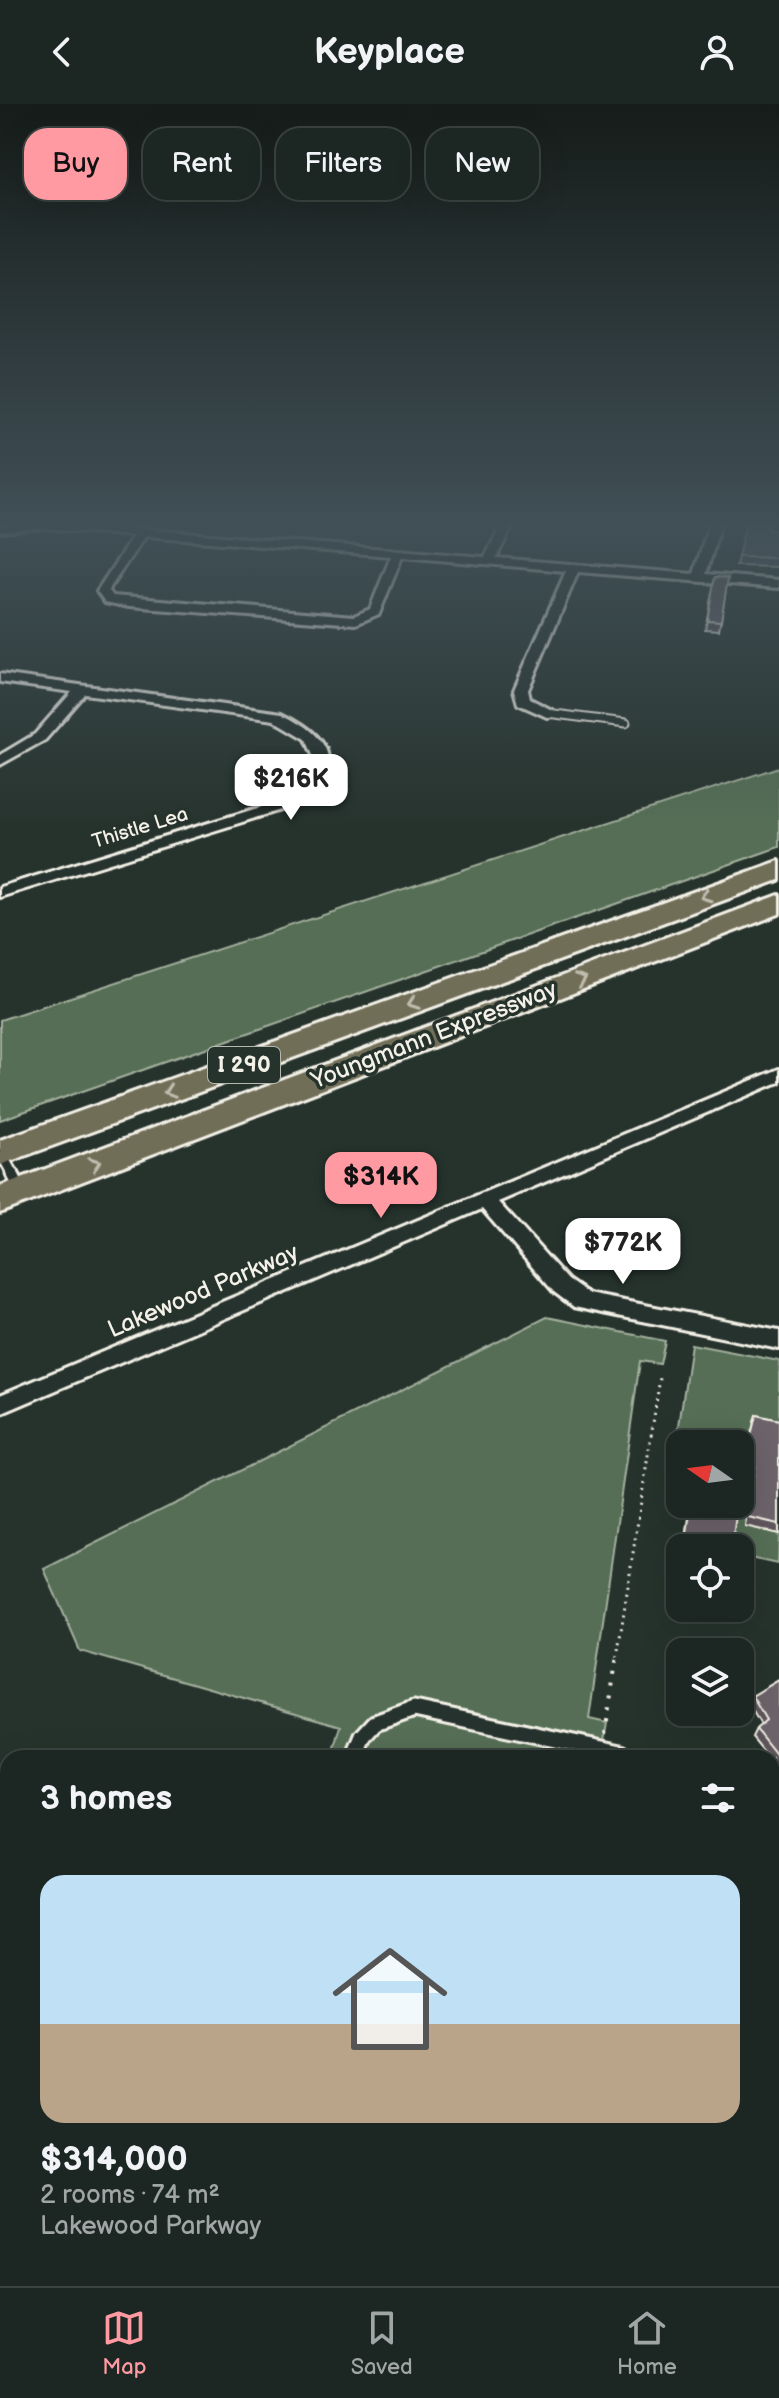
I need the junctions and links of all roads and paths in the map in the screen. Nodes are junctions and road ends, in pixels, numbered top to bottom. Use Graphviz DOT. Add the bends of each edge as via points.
graph roads {
  1 [pos="549,625"];
  2 [pos="0,678"];
  3 [pos="82,689"];
  4 [pos="547,713"];
  5 [pos="626,723"];
  6 [pos="0,761"];
  7 [pos="779,870"];
  8 [pos="0,892"];
  9 [pos="779,904"];
  10 [pos="779,1075"];
  11 [pos="0,1153"];
  12 [pos="11,1196"];
  13 [pos="485,1200"];
  14 [pos="779,1340"];
  15 [pos="660,1378"];
  16 [pos="0,1405"];
  17 [pos="603,1749"];
  18 [pos="356,1750"];
  19 [pos="608,1750"];
  1 -- 4 [label="street" via="521,690 523,701"];
  2 -- 3 [label="street"];
  3 -- 6 [label="street" via="40,737"];
  3 -- 8 [label="street, Thistle Lea" via="287,720 320,745 321,774 305,792 279,806"];
  4 -- 5 [label="lane"];
  7 -- 11 [label="highway, Youngmann Expressway / I 290, one-way"];
  12 -- 9 [label="highway, Youngmann Expressway / I 290, one-way"];
  10 -- 13 [label="street, Lakewood Parkway"];
  11 -- 12 [label="lane"];
  13 -- 14 [label="street" via="561,1286 582,1301"];
  13 -- 16 [label="street, Lakewood Parkway"];
  15 -- 17 [label="path"];
  17 -- 18 [label="lane" via="414,1709 383,1715 360,1735"];
  17 -- 19 [label="lane"];
}
